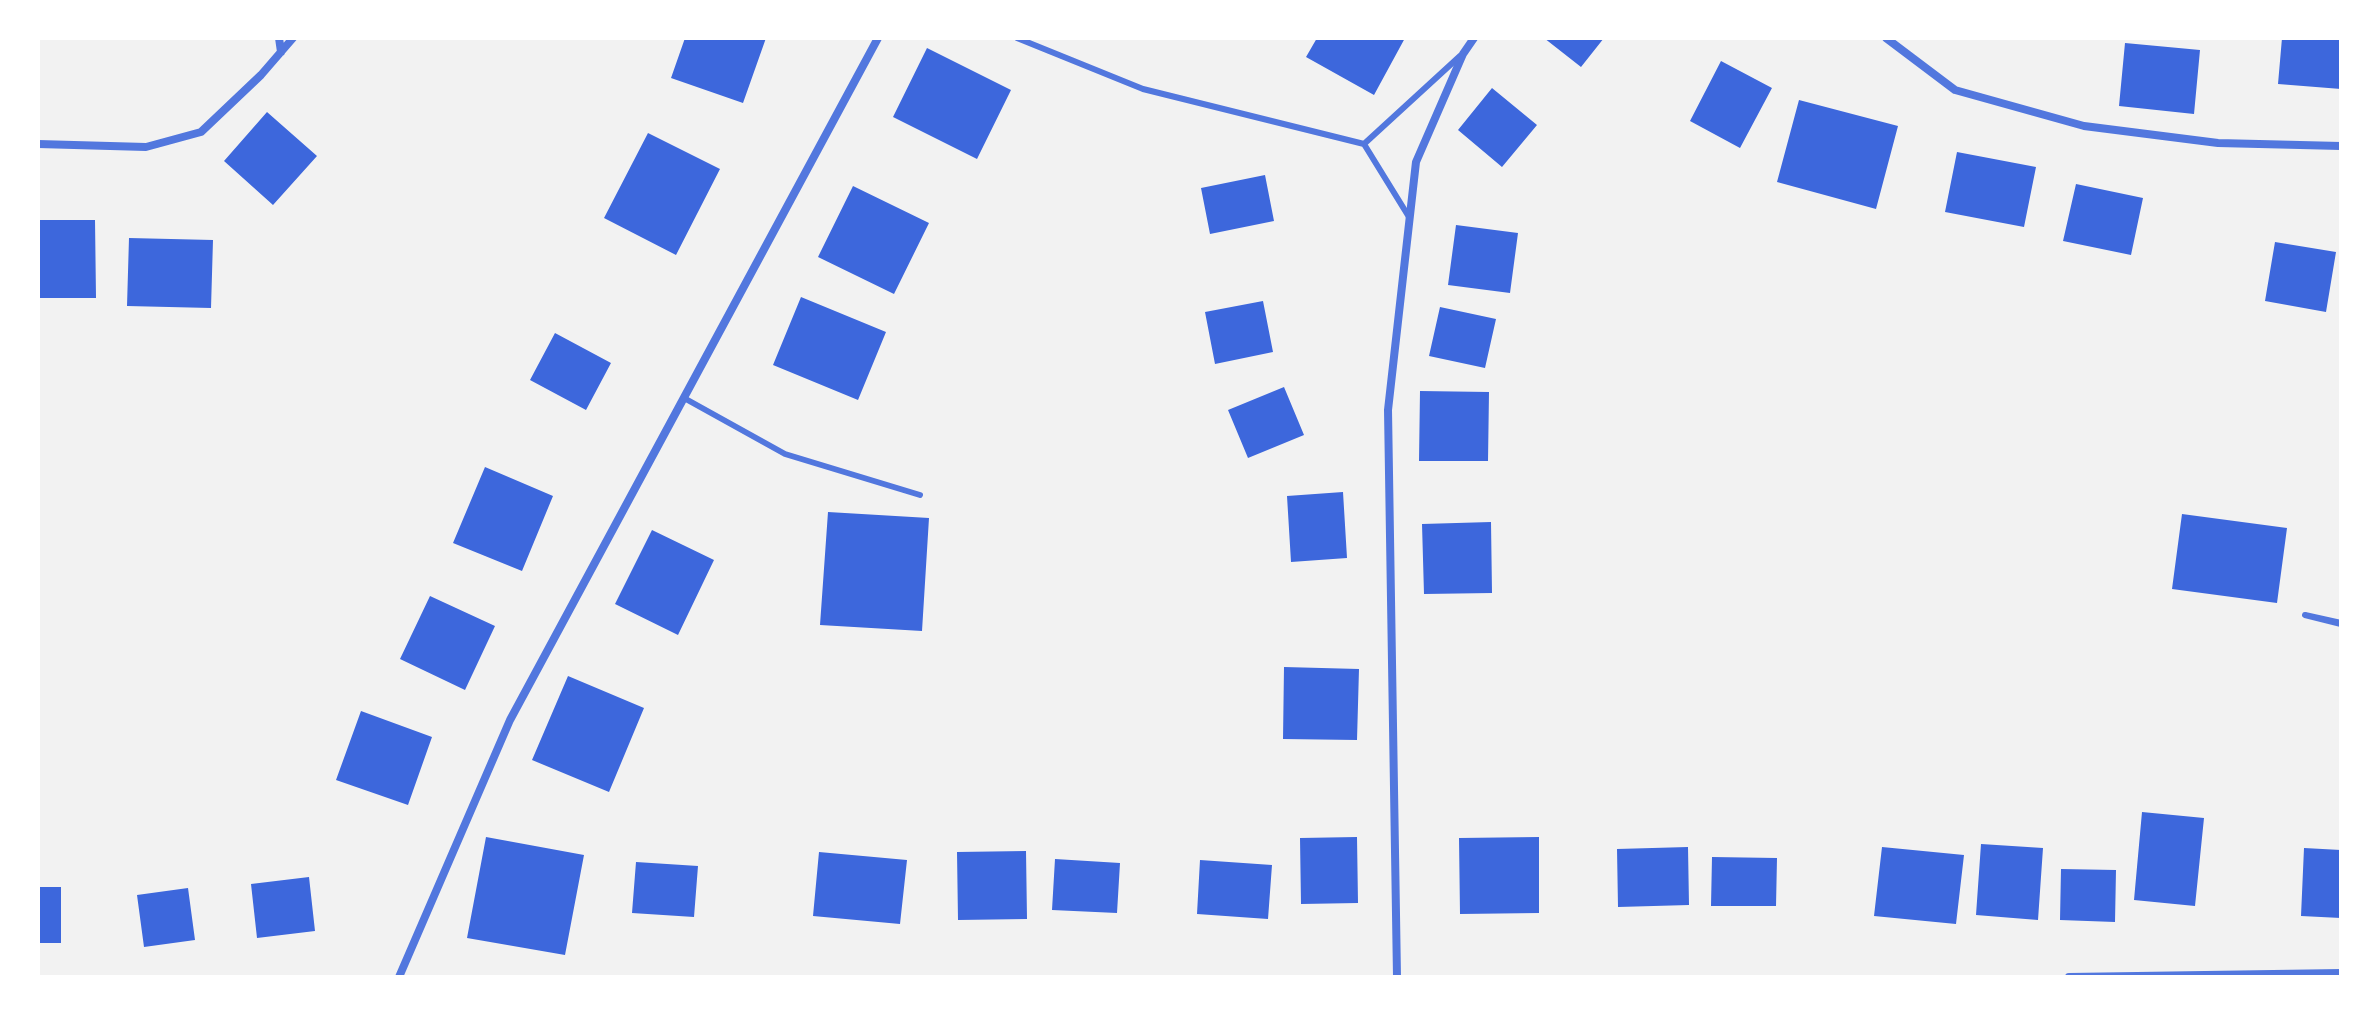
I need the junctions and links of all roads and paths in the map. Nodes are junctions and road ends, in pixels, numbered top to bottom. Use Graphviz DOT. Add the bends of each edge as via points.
graph roads {
  1 [pos="279,38"];
  2 [pos="293,38"];
  3 [pos="878,38"];
  4 [pos="1017,38"];
  5 [pos="1474,38"];
  6 [pos="1886,38"];
  7 [pos="281,52"];
  8 [pos="1463,54"];
  9 [pos="38,144"];
  10 [pos="1364,144"];
  11 [pos="2341,146"];
  12 [pos="1409,217"];
  13 [pos="684,398"];
  14 [pos="920,495"];
  15 [pos="2341,973"];
  16 [pos="399,977"];
  17 [pos="1397,977"];
  18 [pos="2069,977"];
  1 -- 7 [label="street"];
  2 -- 7 [label="street"];
  3 -- 13 [label="street"];
  4 -- 10 [label="lane" via="1143,89"];
  5 -- 8 [label="street"];
  6 -- 11 [label="street" via="1955,90 2084,126 2218,143"];
  7 -- 9 [label="street" via="201,132 146,147"];
  8 -- 10 [label="lane"];
  8 -- 12 [label="street" via="1416,162"];
  10 -- 12 [label="lane"];
  12 -- 17 [label="street" via="1388,410"];
  13 -- 14 [label="lane" via="785,454"];
  13 -- 16 [label="street" via="510,720"];
  15 -- 18 [label="street"];
}
